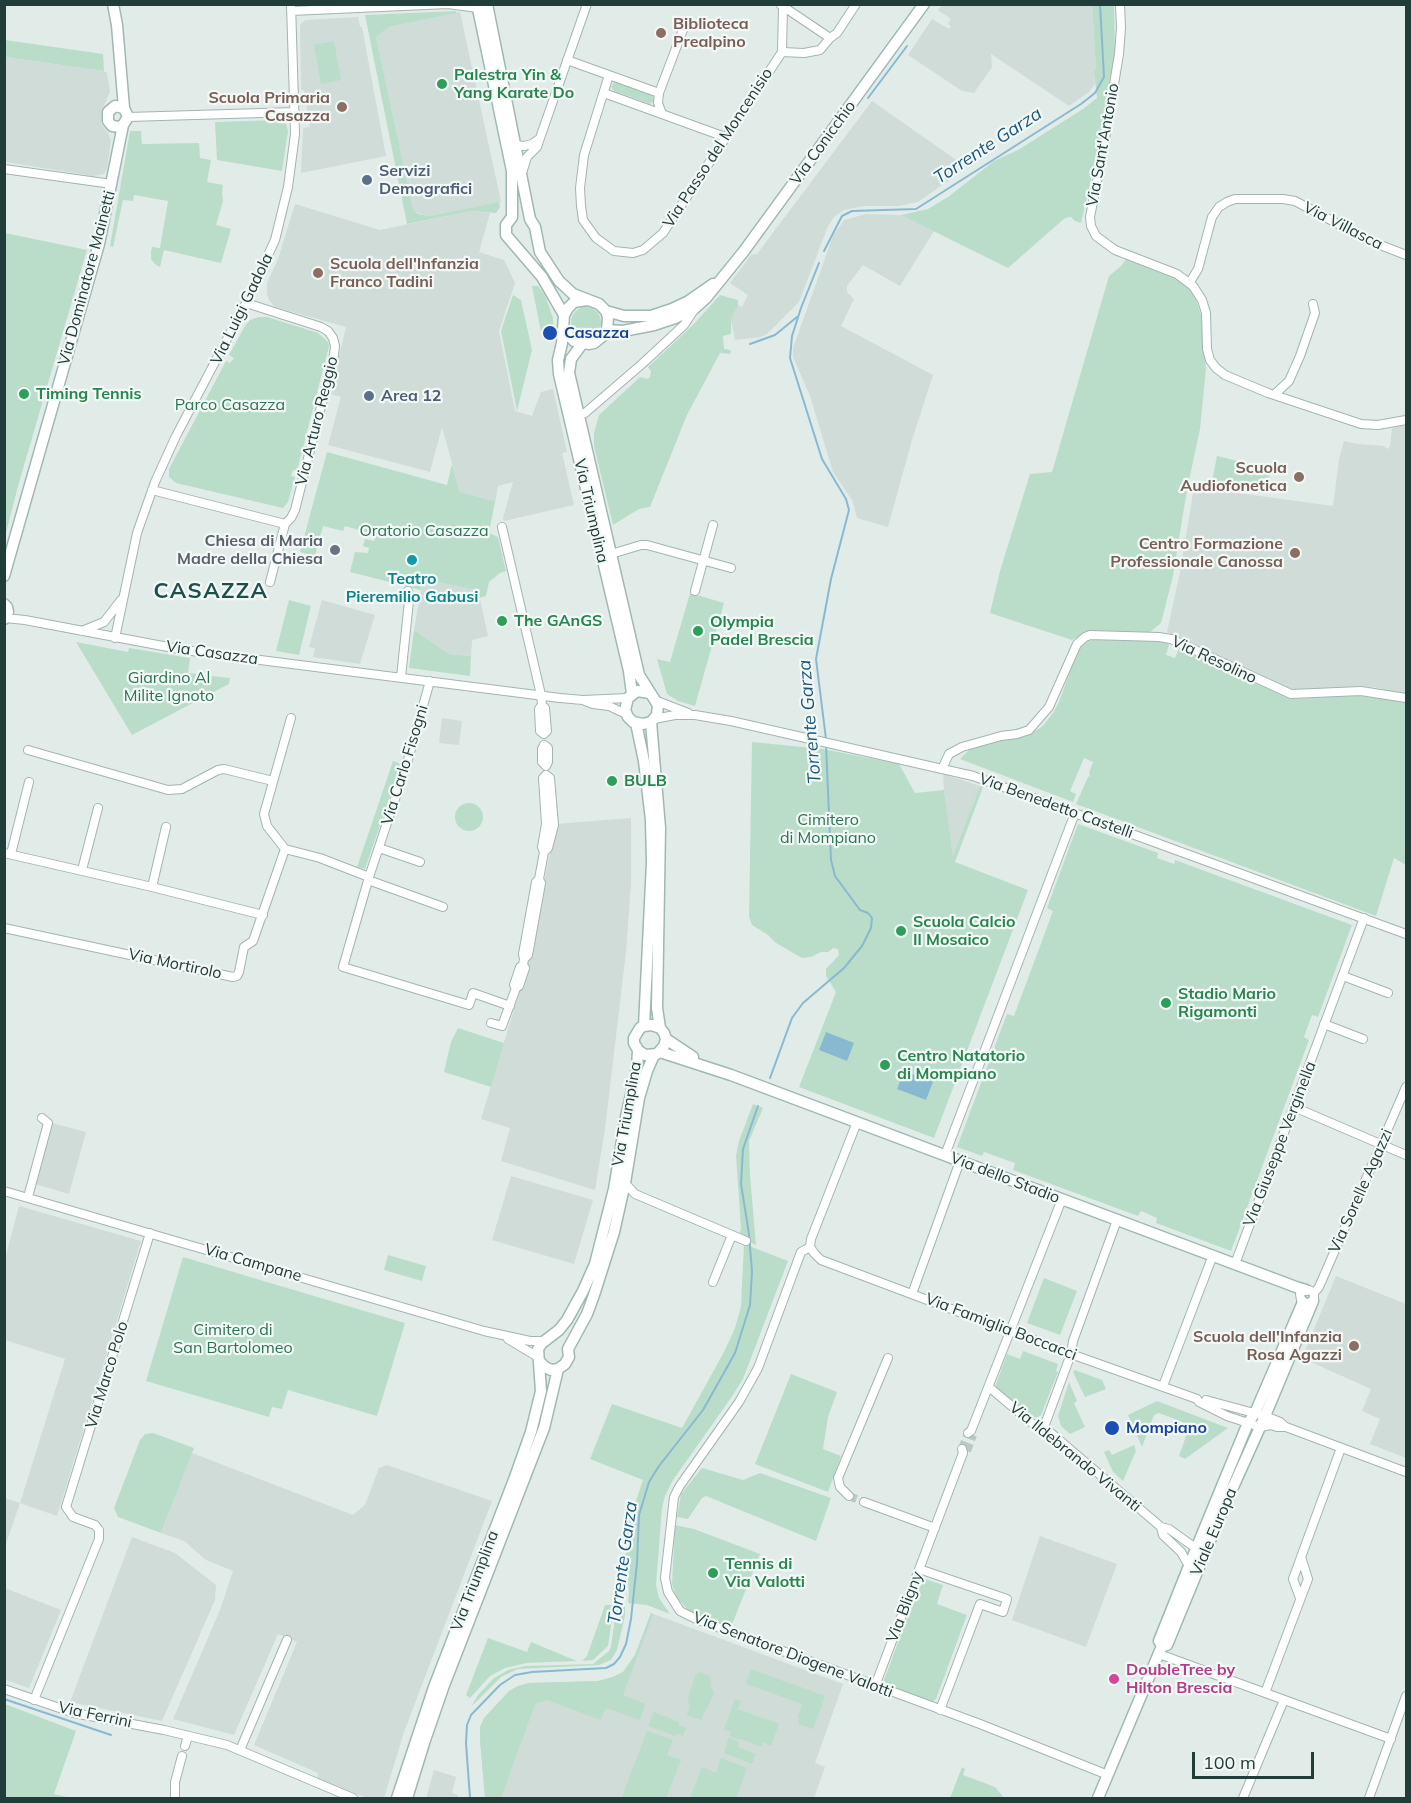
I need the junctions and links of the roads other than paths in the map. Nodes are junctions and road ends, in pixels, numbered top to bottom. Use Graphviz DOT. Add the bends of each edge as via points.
graph roads {
  1 [pos="113,4"];
  2 [pos="448,4"];
  3 [pos="587,4"];
  4 [pos="856,4"];
  5 [pos="924,4"];
  6 [pos="1120,4"];
  7 [pos="480,6"];
  8 [pos="781,6"];
  9 [pos="291,8"];
  10 [pos="800,18"];
  11 [pos="782,26"];
  12 [pos="684,27"];
  13 [pos="830,38"];
  14 [pos="782,52"];
  15 [pos="567,60"];
  16 [pos="609,75"];
  17 [pos="604,93"];
  18 [pos="659,93"];
  19 [pos="295,112"];
  20 [pos="662,114"];
  21 [pos="120,116"];
  22 [pos="725,137"];
  23 [pos="540,138"];
  24 [pos="516,145"];
  25 [pos="4,169"];
  26 [pos="522,173"];
  27 [pos="112,184"];
  28 [pos="512,218"];
  29 [pos="530,219"];
  30 [pos="535,233"];
  31 [pos="512,243"];
  32 [pos="1407,255"];
  33 [pos="720,280"];
  34 [pos="1190,282"];
  35 [pos="590,300"];
  36 [pos="246,303"];
  37 [pos="1316,303"];
  38 [pos="695,308"];
  39 [pos="606,311"];
  40 [pos="564,315"];
  41 [pos="564,327"];
  42 [pos="607,330"];
  43 [pos="582,344"];
  44 [pos="1289,381"];
  45 [pos="1275,394"];
  46 [pos="1289,399"];
  47 [pos="579,415"];
  48 [pos="1407,420"];
  49 [pos="152,490"];
  50 [pos="285,524"];
  51 [pos="712,525"];
  52 [pos="502,526"];
  53 [pos="611,554"];
  54 [pos="703,560"];
  55 [pos="731,568"];
  56 [pos="4,576"];
  57 [pos="270,582"];
  58 [pos="408,591"];
  59 [pos="695,591"];
  60 [pos="123,598"];
  61 [pos="5,610"];
  62 [pos="81,631"];
  63 [pos="115,638"];
  64 [pos="401,677"];
  65 [pos="430,681"];
  66 [pos="541,695"];
  67 [pos="630,696"];
  68 [pos="654,697"];
  69 [pos="1407,698"];
  70 [pos="583,700"];
  71 [pos="626,714"];
  72 [pos="695,715"];
  73 [pos="291,718"];
  74 [pos="653,720"];
  75 [pos="636,723"];
  76 [pos="28,750"];
  77 [pos="942,769"];
  78 [pos="273,781"];
  79 [pos="29,782"];
  80 [pos="98,808"];
  81 [pos="1075,813"];
  82 [pos="166,827"];
  83 [pos="379,848"];
  84 [pos="285,849"];
  85 [pos="8,854"];
  86 [pos="420,862"];
  87 [pos="82,870"];
  88 [pos="369,878"];
  89 [pos="152,886"];
  90 [pos="443,907"];
  91 [pos="262,915"];
  92 [pos="1364,918"];
  93 [pos="4,928"];
  94 [pos="1407,934"];
  95 [pos="1343,976"];
  96 [pos="1388,993"];
  97 [pos="510,1006"];
  98 [pos="490,1023"];
  99 [pos="1324,1024"];
  100 [pos="644,1026"];
  101 [pos="660,1028"];
  102 [pos="666,1039"];
  103 [pos="1364,1039"];
  104 [pos="638,1050"];
  105 [pos="657,1054"];
  106 [pos="715,1069"];
  107 [pos="1407,1088"];
  108 [pos="1404,1102"];
  109 [pos="1293,1107"];
  110 [pos="42,1118"];
  111 [pos="857,1122"];
  112 [pos="1382,1144"];
  113 [pos="945,1155"];
  114 [pos="1407,1155"];
  115 [pos="960,1161"];
  116 [pos="625,1184"];
  117 [pos="4,1191"];
  118 [pos="28,1197"];
  119 [pos="1062,1199"];
  120 [pos="1117,1220"];
  121 [pos="150,1233"];
  122 [pos="732,1235"];
  123 [pos="746,1241"];
  124 [pos="810,1247"];
  125 [pos="1213,1255"];
  126 [pos="1235,1264"];
  127 [pos="713,1282"];
  128 [pos="912,1294"];
  129 [pos="1305,1295"];
  130 [pos="1011,1332"];
  131 [pos="501,1335"];
  132 [pos="547,1340"];
  133 [pos="568,1349"];
  134 [pos="1071,1354"];
  135 [pos="888,1358"];
  136 [pos="539,1360"];
  137 [pos="558,1369"];
  138 [pos="1163,1386"];
  139 [pos="989,1387"];
  140 [pos="1197,1399"];
  141 [pos="1260,1415"];
  142 [pos="1248,1423"];
  143 [pos="1044,1427"];
  144 [pos="1260,1427"];
  145 [pos="1286,1427"];
  146 [pos="971,1433"];
  147 [pos="1341,1448"];
  148 [pos="964,1451"];
  149 [pos="1407,1472"];
  150 [pos="849,1496"];
  151 [pos="864,1502"];
  152 [pos="1161,1527"];
  153 [pos="934,1528"];
  154 [pos="1197,1549"];
  155 [pos="1301,1557"];
  156 [pos="1190,1566"];
  157 [pos="919,1569"];
  158 [pos="1191,1587"];
  159 [pos="1300,1598"];
  160 [pos="287,1640"];
  161 [pos="1160,1650"];
  162 [pos="874,1686"];
  163 [pos="4,1689"];
  164 [pos="1265,1693"];
  165 [pos="1407,1696"];
  166 [pos="34,1700"];
  167 [pos="1284,1700"];
  168 [pos="940,1710"];
  169 [pos="188,1736"];
  170 [pos="1391,1739"];
  171 [pos="185,1746"];
  172 [pos="240,1750"];
  173 [pos="183,1756"];
  174 [pos="1108,1775"];
  175 [pos="175,1798"];
  176 [pos="353,1798"];
  177 [pos="397,1798"];
  178 [pos="407,1798"];
  179 [pos="1098,1798"];
  180 [pos="1244,1798"];
  181 [pos="1369,1798"];
  1 -- 21 [label="main road, Via Dominatore Mainetti" via="122,80"];
  2 -- 7 [label="street"];
  2 -- 9 [label="street"];
  3 -- 15 [label="street"];
  4 -- 13 [label="street, Via Passo del Moncenisio"];
  5 -- 33 [label="main road, Via Conicchio"];
  6 -- 34 [label="street, Via Sant'Antonio" via="1119,54 1091,226 1100,240 1115,250"];
  7 -- 24 [label="main road" via="495,49"];
  7 -- 28 [label="main road" via="512,171"];
  8 -- 10 [label="street"];
  8 -- 11 [label="street, Via Passo del Moncenisio"];
  9 -- 19 [label="street, Via Luigi Gadola"];
  10 -- 11 [label="street" via="789,19"];
  10 -- 13 [label="street"];
  11 -- 14 [label="street, Via Passo del Moncenisio"];
  12 -- 18 [label="street"];
  13 -- 14 [label="street, Via Passo del Moncenisio" via="820,50"];
  14 -- 22 [label="street, Via Passo del Moncenisio"];
  15 -- 16 [label="street"];
  15 -- 23 [label="street"];
  16 -- 17 [label="street, Via Passo del Moncenisio"];
  16 -- 18 [label="street"];
  17 -- 20 [label="street"];
  17 -- 22 [label="street, Via Passo del Moncenisio" via="584,154 580,188 583,220 596,238 615,251 643,250 663,232"];
  18 -- 20 [label="street"];
  19 -- 21 [label="street"];
  19 -- 36 [label="street, Via Luigi Gadola" via="293,158 283,212 275,240"];
  20 -- 22 [label="street"];
  21 -- 27 [label="main road, Via Dominatore Mainetti"];
  23 -- 24 [label="street" via="532,144"];
  23 -- 26 [label="street"];
  24 -- 26 [label="main road"];
  25 -- 27 [label="street"];
  26 -- 29 [label="main road"];
  27 -- 56 [label="main road, Via Dominatore Mainetti" via="99,244"];
  28 -- 29 [label="main road" via="521,215"];
  28 -- 31 [label="main road" via="505,230"];
  29 -- 30 [label="main road"];
  30 -- 31 [label="main road" via="526,244"];
  30 -- 35 [label="main road" via="540,252 559,281 573,294"];
  31 -- 40 [label="main road" via="542,277"];
  32 -- 34 [label="street, Via Villasca" via="1370,242 1295,201 1235,199 1223,204 1212,217 1198,269"];
  33 -- 38 [label="main road, Via Conicchio"];
  33 -- 39 [label="main road, Via Conicchio" via="687,302 651,316"];
  34 -- 45 [label="street" via="1204,305 1208,354 1213,364 1225,375"];
  35 -- 39 [label="main road"];
  35 -- 40 [label="main road" via="574,302"];
  36 -- 49 [label="street, Via Luigi Gadola"];
  36 -- 50 [label="street, Via Arturo Reggio" via="321,327 328,331 335,346 295,510"];
  37 -- 44 [label="street"];
  38 -- 42 [label="main road, Via Conicchio" via="654,325"];
  38 -- 47 [label="street" via="684,325"];
  39 -- 42 [label="main road"];
  40 -- 41 [label="main road, Via Triumplina"];
  41 -- 43 [label="main road" via="574,341"];
  41 -- 67 [label="main road, Via Triumplina" via="559,374 629,671"];
  42 -- 43 [label="main road" via="600,339"];
  43 -- 47 [label="main road, Via Triumplina" via="569,364"];
  44 -- 45 [label="street"];
  44 -- 46 [label="street"];
  45 -- 46 [label="street"];
  46 -- 48 [label="street" via="1368,425"];
  47 -- 53 [label="main road, Via Triumplina"];
  49 -- 50 [label="street"];
  49 -- 60 [label="street, Via Luigi Gadola" via="136,534"];
  50 -- 57 [label="street, Via Arturo Reggio"];
  51 -- 54 [label="street"];
  52 -- 66 [label="street"];
  53 -- 54 [label="street" via="647,545"];
  53 -- 68 [label="main road, Via Triumplina" via="639,675"];
  54 -- 55 [label="street"];
  54 -- 59 [label="street"];
  58 -- 64 [label="street"];
  60 -- 62 [label="street, Via Luigi Gadola" via="104,622"];
  60 -- 63 [label="street, Via Luigi Gadola"];
  61 -- 62 [label="street, Via Casazza" via="25,620"];
  62 -- 63 [label="street, Via Casazza"];
  63 -- 64 [label="street, Via Casazza"];
  64 -- 65 [label="street, Via Casazza"];
  65 -- 66 [label="street, Via Casazza"];
  65 -- 83 [label="street, Via Carlo Fisogni"];
  66 -- 70 [label="street, Via Casazza"];
  66 -- 97 [label="street" via="542,762 546,771 544,852 523,954 525,968"];
  67 -- 68 [label="main road" via="641,691"];
  67 -- 70 [label="street, Via Casazza"];
  67 -- 71 [label="main road, Via Triumplina"];
  68 -- 72 [label="street, Via Benedetto Castelli"];
  68 -- 74 [label="main road" via="658,710"];
  69 -- 77 [label="street, Via Resolino" via="1361,691 1291,694 1171,639 1090,635 1077,644 1049,707 1029,730 962,747 949,754"];
  70 -- 71 [label="street, Via Casazza"];
  71 -- 75 [label="main road"];
  72 -- 74 [label="street, Via Benedetto Castelli"];
  72 -- 77 [label="street, Via Benedetto Castelli"];
  73 -- 78 [label="street"];
  74 -- 75 [label="main road"];
  74 -- 101 [label="main road" via="660,820"];
  75 -- 100 [label="main road, Via Triumplina" via="644,761 651,841"];
  76 -- 78 [label="street" via="168,790 182,789 224,769"];
  77 -- 81 [label="street, Via Benedetto Castelli"];
  78 -- 84 [label="street" via="264,820"];
  79 -- 85 [label="street"];
  80 -- 87 [label="street"];
  81 -- 92 [label="street, Via Benedetto Castelli"];
  81 -- 113 [label="street"];
  82 -- 89 [label="street"];
  83 -- 86 [label="street, Via Carlo Fisogni"];
  83 -- 88 [label="street, Via Carlo Fisogni"];
  84 -- 88 [label="street"];
  84 -- 91 [label="street"];
  85 -- 87 [label="street"];
  87 -- 89 [label="street"];
  88 -- 90 [label="street"];
  88 -- 97 [label="street, Via Carlo Fisogni" via="343,967 469,1005 473,993"];
  89 -- 91 [label="street"];
  91 -- 93 [label="street, Via Mortirolo" via="253,941 244,947 239,972 233,977"];
  92 -- 94 [label="street, Via Benedetto Castelli"];
  92 -- 95 [label="street, Via Giuseppe Verginella"];
  95 -- 96 [label="street"];
  95 -- 99 [label="street, Via Giuseppe Verginella"];
  97 -- 98 [label="street" via="502,1026"];
  99 -- 103 [label="street"];
  99 -- 109 [label="street, Via Giuseppe Verginella"];
  100 -- 101 [label="main road"];
  100 -- 104 [label="main road, Via Triumplina" via="634,1038"];
  101 -- 102 [label="main road"];
  102 -- 105 [label="main road, Via Triumplina"];
  102 -- 106 [label="main road, Via dello Stadio"];
  104 -- 105 [label="main road, Via Triumplina" via="645,1055"];
  104 -- 132 [label="main road, Via Triumplina" via="614,1189 595,1264 567,1320"];
  105 -- 106 [label="main road, Via dello Stadio"];
  105 -- 116 [label="main road, Via Triumplina" via="639,1098"];
  106 -- 111 [label="main road, Via dello Stadio"];
  107 -- 108 [label="street, Via Sorelle Agazzi"];
  108 -- 112 [label="street, Via Sorelle Agazzi"];
  109 -- 112 [label="street"];
  109 -- 126 [label="street, Via Giuseppe Verginella"];
  110 -- 118 [label="street" via="48,1123"];
  111 -- 113 [label="main road, Via dello Stadio"];
  111 -- 124 [label="street, Via Senatore Diogene Valotti"];
  112 -- 114 [label="street"];
  112 -- 129 [label="street, Via Sorelle Agazzi" via="1319,1287"];
  113 -- 115 [label="main road, Via dello Stadio"];
  115 -- 119 [label="main road, Via dello Stadio"];
  115 -- 128 [label="street"];
  116 -- 122 [label="street, Via Triumplina" via="635,1194"];
  116 -- 133 [label="main road, Via Triumplina" via="601,1277"];
  117 -- 118 [label="street, Via Campane"];
  118 -- 121 [label="street, Via Campane"];
  119 -- 120 [label="main road, Via dello Stadio"];
  119 -- 130 [label="street"];
  120 -- 125 [label="main road, Via dello Stadio"];
  120 -- 134 [label="street"];
  121 -- 131 [label="street, Via Campane"];
  121 -- 166 [label="street, Via Marco Polo" via="66,1507 73,1516 95,1525 99,1539"];
  122 -- 123 [label="street, Via Triumplina"];
  122 -- 127 [label="street"];
  124 -- 128 [label="street, Via Famiglia Boccacci" via="821,1260"];
  124 -- 162 [label="street, Via Senatore Diogene Valotti" via="801,1252 749,1385 674,1497 666,1583 675,1604 688,1616"];
  125 -- 126 [label="main road, Via dello Stadio"];
  125 -- 138 [label="street"];
  126 -- 129 [label="main road, Via dello Stadio"];
  128 -- 130 [label="street, Via Famiglia Boccacci"];
  129 -- 141 [label="main road, Via Sorelle Agazzi"];
  130 -- 134 [label="street, Via Famiglia Boccacci"];
  130 -- 139 [label="street"];
  131 -- 132 [label="street, Via Campane"];
  131 -- 136 [label="street, Via Campane"];
  132 -- 133 [label="main road" via="560,1340"];
  132 -- 136 [label="main road, Via Triumplina" via="538,1349"];
  133 -- 137 [label="main road, Via Triumplina" via="567,1361"];
  134 -- 138 [label="street, Via Famiglia Boccacci"];
  134 -- 143 [label="street"];
  135 -- 150 [label="street" via="838,1478"];
  136 -- 137 [label="main road" via="548,1369"];
  136 -- 177 [label="main road, Via Triumplina" via="541,1390 531,1432 434,1686"];
  137 -- 178 [label="main road, Via Triumplina" via="544,1428 443,1688"];
  138 -- 140 [label="street, Via Famiglia Boccacci"];
  139 -- 143 [label="street, Via Ildebrando Vivanti" via="1034,1425"];
  139 -- 146 [label="street"];
  140 -- 141 [label="street, Via Famiglia Boccacci"];
  140 -- 142 [label="street, Via Famiglia Boccacci" via="1217,1412"];
  141 -- 142 [label="main road, Viale Europa"];
  141 -- 144 [label="main road, Viale Europa"];
  141 -- 145 [label="street, Via Famiglia Boccacci"];
  142 -- 144 [label="street, Via Famiglia Boccacci"];
  142 -- 154 [label="main road, Viale Europa"];
  143 -- 152 [label="street, Via Ildebrando Vivanti"];
  144 -- 145 [label="street, Via Famiglia Boccacci"];
  144 -- 158 [label="main road, Viale Europa"];
  145 -- 147 [label="street, Via Famiglia Boccacci"];
  147 -- 149 [label="street, Via Famiglia Boccacci"];
  147 -- 155 [label="street"];
  148 -- 153 [label="street, Via Bligny"];
  151 -- 153 [label="street"];
  152 -- 154 [label="street, Via Ildebrando Vivanti"];
  152 -- 156 [label="street, Via Ildebrando Vivanti" via="1163,1535"];
  153 -- 157 [label="street, Via Bligny"];
  154 -- 156 [label="main road, Viale Europa"];
  154 -- 158 [label="main road" via="1199,1557"];
  155 -- 159 [label="street" via="1293,1579"];
  155 -- 159 [label="street" via="1308,1579"];
  156 -- 161 [label="main road, Viale Europa" via="1159,1641"];
  157 -- 162 [label="street, Via Bligny"];
  157 -- 168 [label="street" via="1007,1599 1003,1612 980,1604"];
  158 -- 161 [label="main road, Viale Europa" via="1167,1645"];
  159 -- 164 [label="street"];
  160 -- 172 [label="street"];
  161 -- 164 [label="street"];
  161 -- 174 [label="main road, Viale Europa"];
  162 -- 168 [label="street, Via Senatore Diogene Valotti"];
  163 -- 166 [label="street, Via Ferrini"];
  164 -- 167 [label="street"];
  165 -- 170 [label="street"];
  166 -- 169 [label="street, Via Ferrini" via="74,1713"];
  167 -- 170 [label="street"];
  167 -- 180 [label="street"];
  168 -- 174 [label="street, Via Senatore Diogene Valotti"];
  169 -- 171 [label="street"];
  169 -- 172 [label="street, Via Ferrini"];
  170 -- 181 [label="street"];
  172 -- 176 [label="street, Via Ferrini"];
  173 -- 175 [label="street"];
  174 -- 179 [label="main road, Viale Europa"];
}
